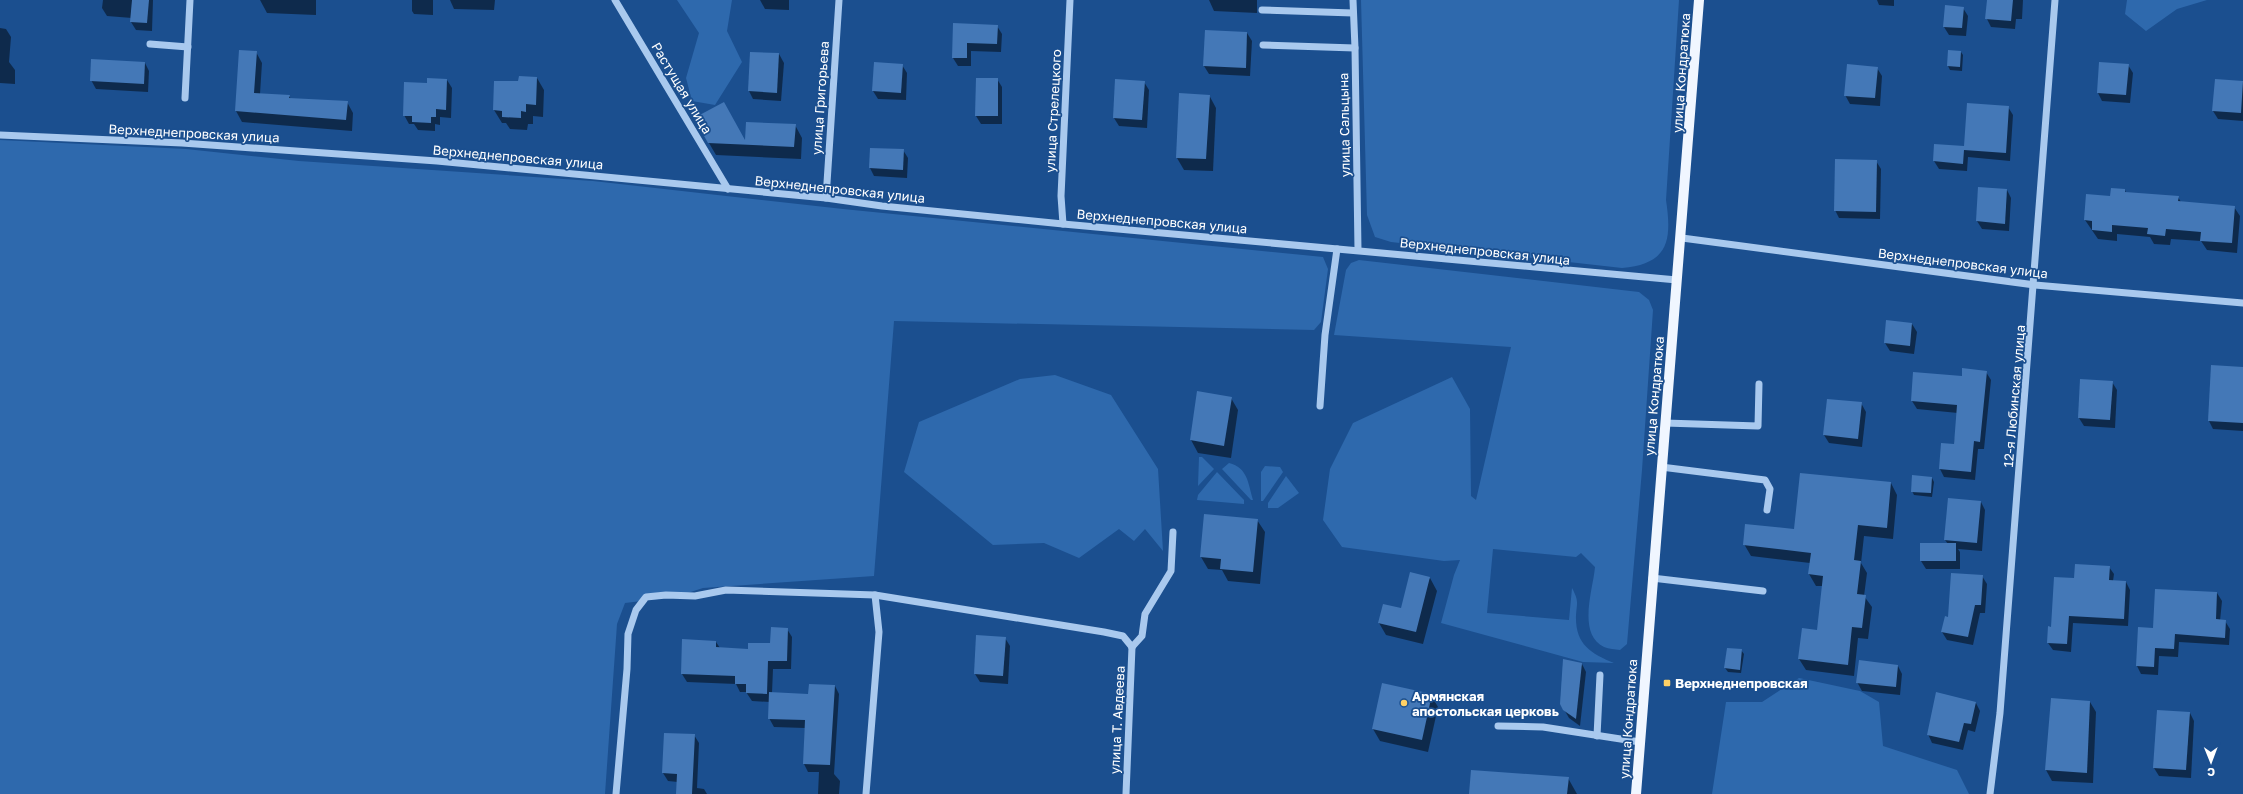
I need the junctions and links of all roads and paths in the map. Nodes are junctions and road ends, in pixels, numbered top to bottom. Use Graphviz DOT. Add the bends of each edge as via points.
graph roads {
  1 [pos="190,0"];
  2 [pos="615,0"];
  3 [pos="839,0"];
  4 [pos="1070,0"];
  5 [pos="1352,0"];
  6 [pos="1699,0"];
  7 [pos="2055,0"];
  8 [pos="1262,10"];
  9 [pos="1353,13"];
  10 [pos="150,44"];
  11 [pos="1263,45"];
  12 [pos="188,47"];
  13 [pos="1355,48"];
  14 [pos="185,98"];
  15 [pos="0,135"];
  16 [pos="728,189"];
  17 [pos="826,198"];
  18 [pos="1063,224"];
  19 [pos="1682,238"];
  20 [pos="1338,249"];
  21 [pos="1358,250"];
  22 [pos="1677,280"];
  23 [pos="2035,285"];
  24 [pos="2243,303"];
  25 [pos="1759,384"];
  26 [pos="1320,406"];
  27 [pos="1665,423"];
  28 [pos="1662,467"];
  29 [pos="1768,510"];
  30 [pos="1173,532"];
  31 [pos="1652,578"];
  32 [pos="1763,591"];
  33 [pos="875,595"];
  34 [pos="1132,647"];
  35 [pos="1600,675"];
  36 [pos="1498,726"];
  37 [pos="1597,736"];
  38 [pos="1640,742"];
  39 [pos="616,794"];
  40 [pos="866,794"];
  41 [pos="1126,794"];
  42 [pos="1636,794"];
  43 [pos="1990,794"];
  1 -- 12 [label="street"];
  2 -- 16 [label="street, Растущая улица"];
  3 -- 17 [label="street, улица Григорьева"];
  4 -- 18 [label="street, улица Стрелецкого" via="1061,196"];
  5 -- 9 [label="street, улица Сальцына"];
  6 -- 19 [label="main road, улица Кондратюка"];
  7 -- 23 [label="street, 12-я Любинская улица"];
  8 -- 9 [label="street"];
  9 -- 13 [label="street, улица Сальцына"];
  10 -- 12 [label="street"];
  11 -- 13 [label="street"];
  12 -- 14 [label="street"];
  13 -- 21 [label="street, улица Сальцына"];
  15 -- 16 [label="street, Верхнеднепровская улица" via="182,143 356,155"];
  16 -- 17 [label="street, Верхнеднепровская улица"];
  17 -- 18 [label="street, Верхнеднепровская улица"];
  18 -- 20 [label="street, Верхнеднепровская улица"];
  19 -- 22 [label="main road, улица Кондратюка"];
  19 -- 23 [label="street, Верхнеднепровская улица"];
  20 -- 21 [label="street, Верхнеднепровская улица"];
  20 -- 26 [label="street" via="1325,335"];
  21 -- 22 [label="street, Верхнеднепровская улица" via="1464,262"];
  22 -- 27 [label="main road, улица Кондратюка"];
  23 -- 24 [label="street, Верхнеднепровская улица"];
  23 -- 43 [label="street, 12-я Любинская улица" via="2001,705"];
  25 -- 27 [label="street" via="1758,426"];
  27 -- 28 [label="main road, улица Кондратюка"];
  28 -- 29 [label="street" via="1765,480 1770,489"];
  28 -- 31 [label="main road, улица Кондратюка"];
  30 -- 34 [label="street" via="1171,570 1145,614 1142,636"];
  31 -- 32 [label="street"];
  31 -- 38 [label="main road, улица Кондратюка"];
  33 -- 34 [label="street" via="1104,632 1123,636"];
  33 -- 39 [label="street" via="726,590 695,596 646,597 636,610 628,634"];
  33 -- 40 [label="street" via="879,632"];
  34 -- 41 [label="street, улица Т. Авдеева"];
  35 -- 37 [label="street"];
  36 -- 37 [label="street" via="1542,727"];
  37 -- 38 [label="street"];
  38 -- 42 [label="main road, улица Кондратюка"];
}
